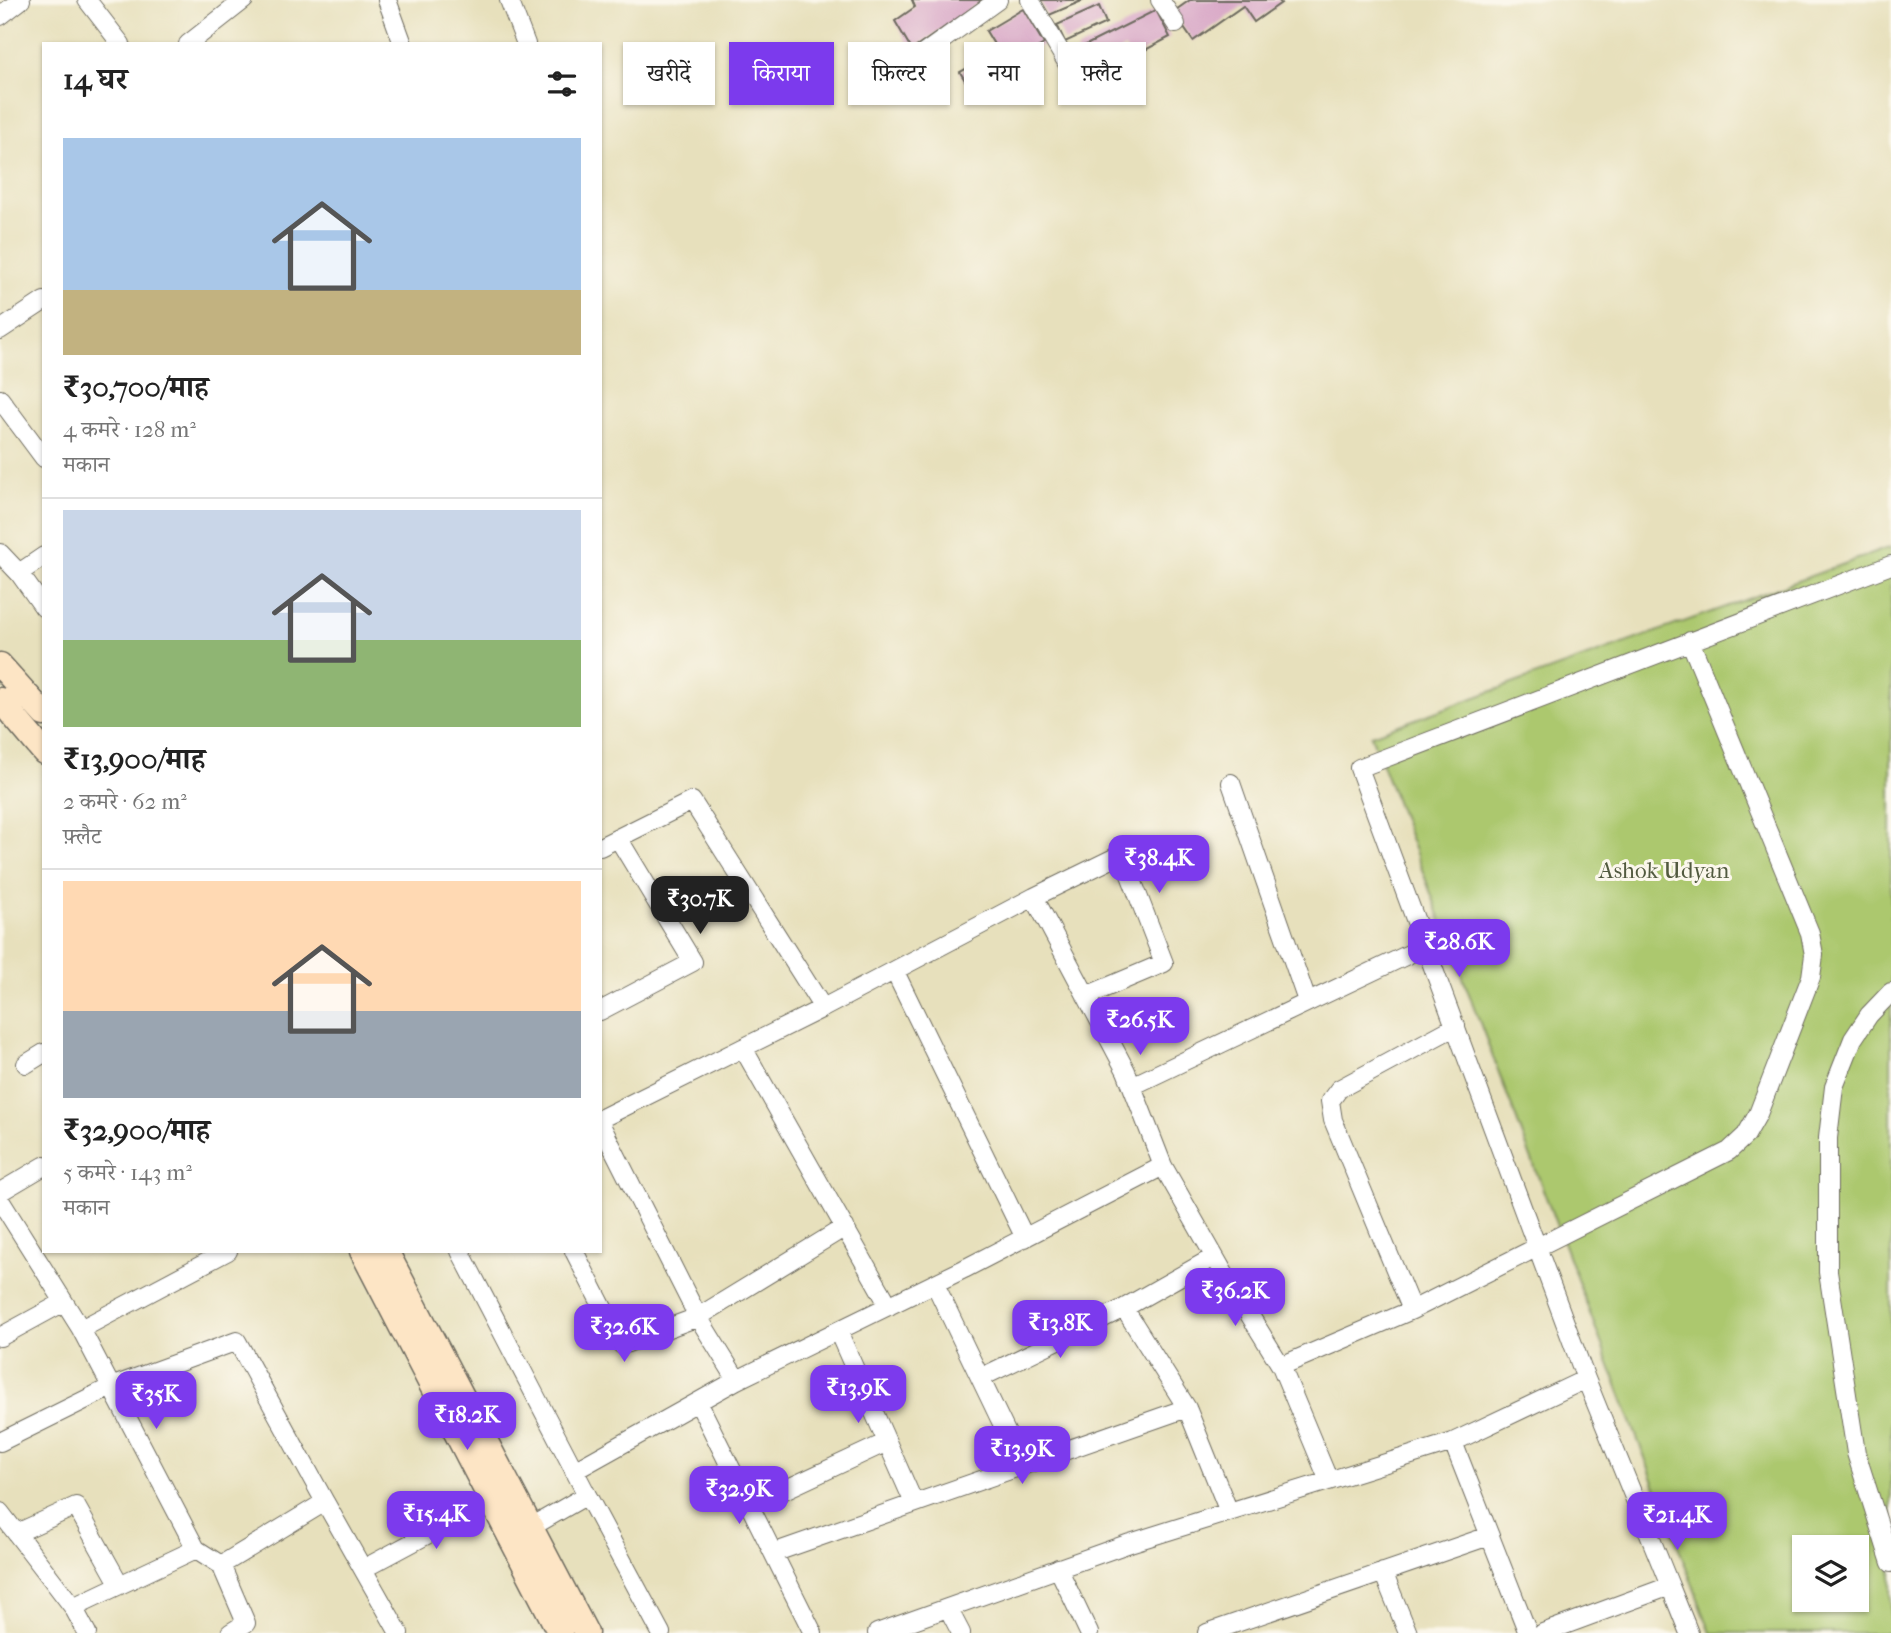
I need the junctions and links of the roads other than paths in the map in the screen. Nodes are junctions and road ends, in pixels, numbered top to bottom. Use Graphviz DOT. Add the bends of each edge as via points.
graph roads {
  1 [pos="21,0"];
  2 [pos="87,0"];
  3 [pos="244,0"];
  4 [pos="387,0"];
  5 [pos="509,0"];
  6 [pos="998,0"];
  7 [pos="1030,0"];
  8 [pos="1160,0"];
  9 [pos="0,16"];
  10 [pos="1176,24"];
  11 [pos="397,40"];
  12 [pos="119,42"];
  13 [pos="191,42"];
  14 [pos="525,42"];
  15 [pos="940,42"];
  16 [pos="1058,48"];
  17 [pos="42,302"];
  18 [pos="0,330"];
  19 [pos="0,399"];
  20 [pos="42,455"];
  21 [pos="0,553"];
  22 [pos="42,557"];
  23 [pos="1891,565"];
  24 [pos="19,573"];
  25 [pos="42,605"];
  26 [pos="1690,641"];
  27 [pos="0,665"];
  28 [pos="0,700"];
  29 [pos="42,712"];
  30 [pos="42,749"];
  31 [pos="1231,783"];
  32 [pos="618,838"];
  33 [pos="602,846"];
  34 [pos="1034,897"];
  35 [pos="1426,947"];
  36 [pos="895,972"];
  37 [pos="1891,992"];
  38 [pos="1086,996"];
  39 [pos="1307,1001"];
  40 [pos="823,1008"];
  41 [pos="602,1010"];
  42 [pos="1456,1026"];
  43 [pos="743,1048"];
  44 [pos="42,1054"];
  45 [pos="26,1064"];
  46 [pos="1132,1086"];
  47 [pos="602,1120"];
  48 [pos="602,1125"];
  49 [pos="1163,1166"];
  50 [pos="42,1167"];
  51 [pos="0,1192"];
  52 [pos="0,1200"];
  53 [pos="845,1227"];
  54 [pos="1025,1238"];
  55 [pos="1539,1248"];
  56 [pos="224,1253"];
  57 [pos="363,1253"];
  58 [pos="387,1253"];
  59 [pos="461,1253"];
  60 [pos="576,1253"];
  61 [pos="1214,1257"];
  62 [pos="935,1284"];
  63 [pos="64,1301"];
  64 [pos="889,1306"];
  65 [pos="1124,1308"];
  66 [pos="1412,1310"];
  67 [pos="698,1317"];
  68 [pos="81,1329"];
  69 [pos="838,1331"];
  70 [pos="0,1337"];
  71 [pos="1281,1366"];
  72 [pos="980,1378"];
  73 [pos="1586,1379"];
  74 [pos="737,1380"];
  75 [pos="111,1387"];
  76 [pos="698,1402"];
  77 [pos="1187,1408"];
  78 [pos="887,1442"];
  79 [pos="1453,1442"];
  80 [pos="0,1443"];
  81 [pos="1022,1465"];
  82 [pos="575,1471"];
  83 [pos="1329,1481"];
  84 [pos="502,1494"];
  85 [pos="587,1495"];
  86 [pos="325,1502"];
  87 [pos="914,1503"];
  88 [pos="750,1506"];
  89 [pos="0,1512"];
  90 [pos="1228,1512"];
  91 [pos="533,1526"];
  92 [pos="17,1533"];
  93 [pos="1489,1535"];
  94 [pos="196,1549"];
  95 [pos="773,1553"];
  96 [pos="1891,1563"];
  97 [pos="221,1565"];
  98 [pos="1058,1568"];
  99 [pos="363,1569"];
  100 [pos="1383,1572"];
  101 [pos="120,1585"];
  102 [pos="1670,1586"];
  103 [pos="74,1607"];
  104 [pos="948,1608"];
  105 [pos="249,1628"];
  106 [pos="87,1633"];
  107 [pos="230,1633"];
  108 [pos="399,1633"];
  109 [pos="560,1633"];
  110 [pos="586,1633"];
  111 [pos="662,1633"];
  112 [pos="813,1633"];
  113 [pos="877,1633"];
  114 [pos="961,1633"];
  115 [pos="1089,1633"];
  116 [pos="1207,1633"];
  117 [pos="1408,1633"];
  118 [pos="1528,1633"];
  119 [pos="1543,1633"];
  120 [pos="1689,1633"];
  1 -- 9 [label="street"];
  2 -- 12 [label="street"];
  3 -- 13 [label="street"];
  4 -- 11 [label="street"];
  5 -- 14 [label="street"];
  6 -- 15 [label="street"];
  7 -- 16 [label="street"];
  8 -- 10 [label="street"];
  17 -- 18 [label="street"];
  19 -- 20 [label="street"];
  21 -- 24 [label="street"];
  22 -- 24 [label="street"];
  23 -- 26 [label="street"];
  24 -- 25 [label="street"];
  26 -- 35 [label="street" via="1359,768"];
  26 -- 55 [label="street" via="1810,933 1811,977 1746,1135 1729,1151"];
  27 -- 29 [label="main road"];
  28 -- 30 [label="main road"];
  31 -- 39 [label="street"];
  32 -- 33 [label="street"];
  32 -- 40 [label="street" via="692,802"];
  32 -- 41 [label="street" via="694,962"];
  34 -- 36 [label="street"];
  34 -- 38 [label="street"];
  34 -- 38 [label="street" via="1122,854 1164,963"];
  35 -- 39 [label="street"];
  35 -- 42 [label="street"];
  36 -- 40 [label="street"];
  36 -- 54 [label="street"];
  37 -- 96 [label="street" via="1853,1040 1835,1087 1828,1138 1828,1272 1856,1453"];
  38 -- 46 [label="street"];
  39 -- 46 [label="street"];
  40 -- 43 [label="street"];
  42 -- 55 [label="street"];
  42 -- 66 [label="street" via="1339,1089 1330,1101 1333,1120"];
  43 -- 47 [label="street"];
  43 -- 53 [label="street"];
  44 -- 45 [label="street"];
  46 -- 49 [label="street"];
  48 -- 67 [label="street"];
  49 -- 54 [label="street"];
  49 -- 61 [label="street"];
  50 -- 51 [label="street"];
  52 -- 63 [label="street"];
  53 -- 64 [label="street"];
  53 -- 67 [label="street"];
  54 -- 62 [label="street"];
  55 -- 66 [label="street"];
  55 -- 73 [label="street"];
  56 -- 68 [label="street"];
  57 -- 84 [label="main road"];
  58 -- 84 [label="main road"];
  59 -- 82 [label="street"];
  60 -- 67 [label="street" via="622,1345"];
  61 -- 65 [label="street"];
  61 -- 71 [label="street"];
  62 -- 64 [label="street"];
  62 -- 72 [label="street"];
  63 -- 68 [label="street"];
  63 -- 70 [label="street"];
  64 -- 69 [label="street"];
  65 -- 72 [label="street"];
  65 -- 77 [label="street"];
  66 -- 71 [label="street"];
  67 -- 74 [label="street"];
  68 -- 75 [label="street"];
  69 -- 74 [label="street"];
  69 -- 78 [label="street"];
  71 -- 83 [label="street"];
  72 -- 81 [label="street"];
  73 -- 79 [label="street"];
  73 -- 102 [label="street"];
  74 -- 76 [label="street"];
  75 -- 80 [label="street"];
  75 -- 86 [label="street" via="237,1341"];
  75 -- 94 [label="street"];
  76 -- 82 [label="street"];
  76 -- 88 [label="street"];
  77 -- 81 [label="street"];
  77 -- 90 [label="street"];
  78 -- 87 [label="street"];
  78 -- 88 [label="street"];
  79 -- 83 [label="street"];
  79 -- 93 [label="street"];
  81 -- 87 [label="street"];
  82 -- 85 [label="street"];
  83 -- 90 [label="street"];
  84 -- 91 [label="main road"];
  84 -- 99 [label="street"];
  84 -- 109 [label="main road"];
  85 -- 91 [label="street"];
  85 -- 111 [label="street"];
  86 -- 97 [label="street"];
  86 -- 99 [label="street"];
  87 -- 95 [label="street"];
  88 -- 95 [label="street"];
  89 -- 92 [label="street"];
  90 -- 98 [label="street"];
  91 -- 110 [label="main road"];
  92 -- 101 [label="street" via="76,1506"];
  92 -- 103 [label="street"];
  93 -- 100 [label="street"];
  93 -- 118 [label="street"];
  94 -- 97 [label="street"];
  94 -- 101 [label="street"];
  95 -- 112 [label="street"];
  97 -- 105 [label="street"];
  98 -- 104 [label="street"];
  98 -- 115 [label="street"];
  99 -- 108 [label="street"];
  100 -- 116 [label="street"];
  100 -- 117 [label="street"];
  101 -- 103 [label="street"];
  102 -- 119 [label="street"];
  102 -- 120 [label="street"];
  103 -- 106 [label="street"];
  104 -- 113 [label="street"];
  104 -- 114 [label="street"];
  105 -- 107 [label="street"];
}
